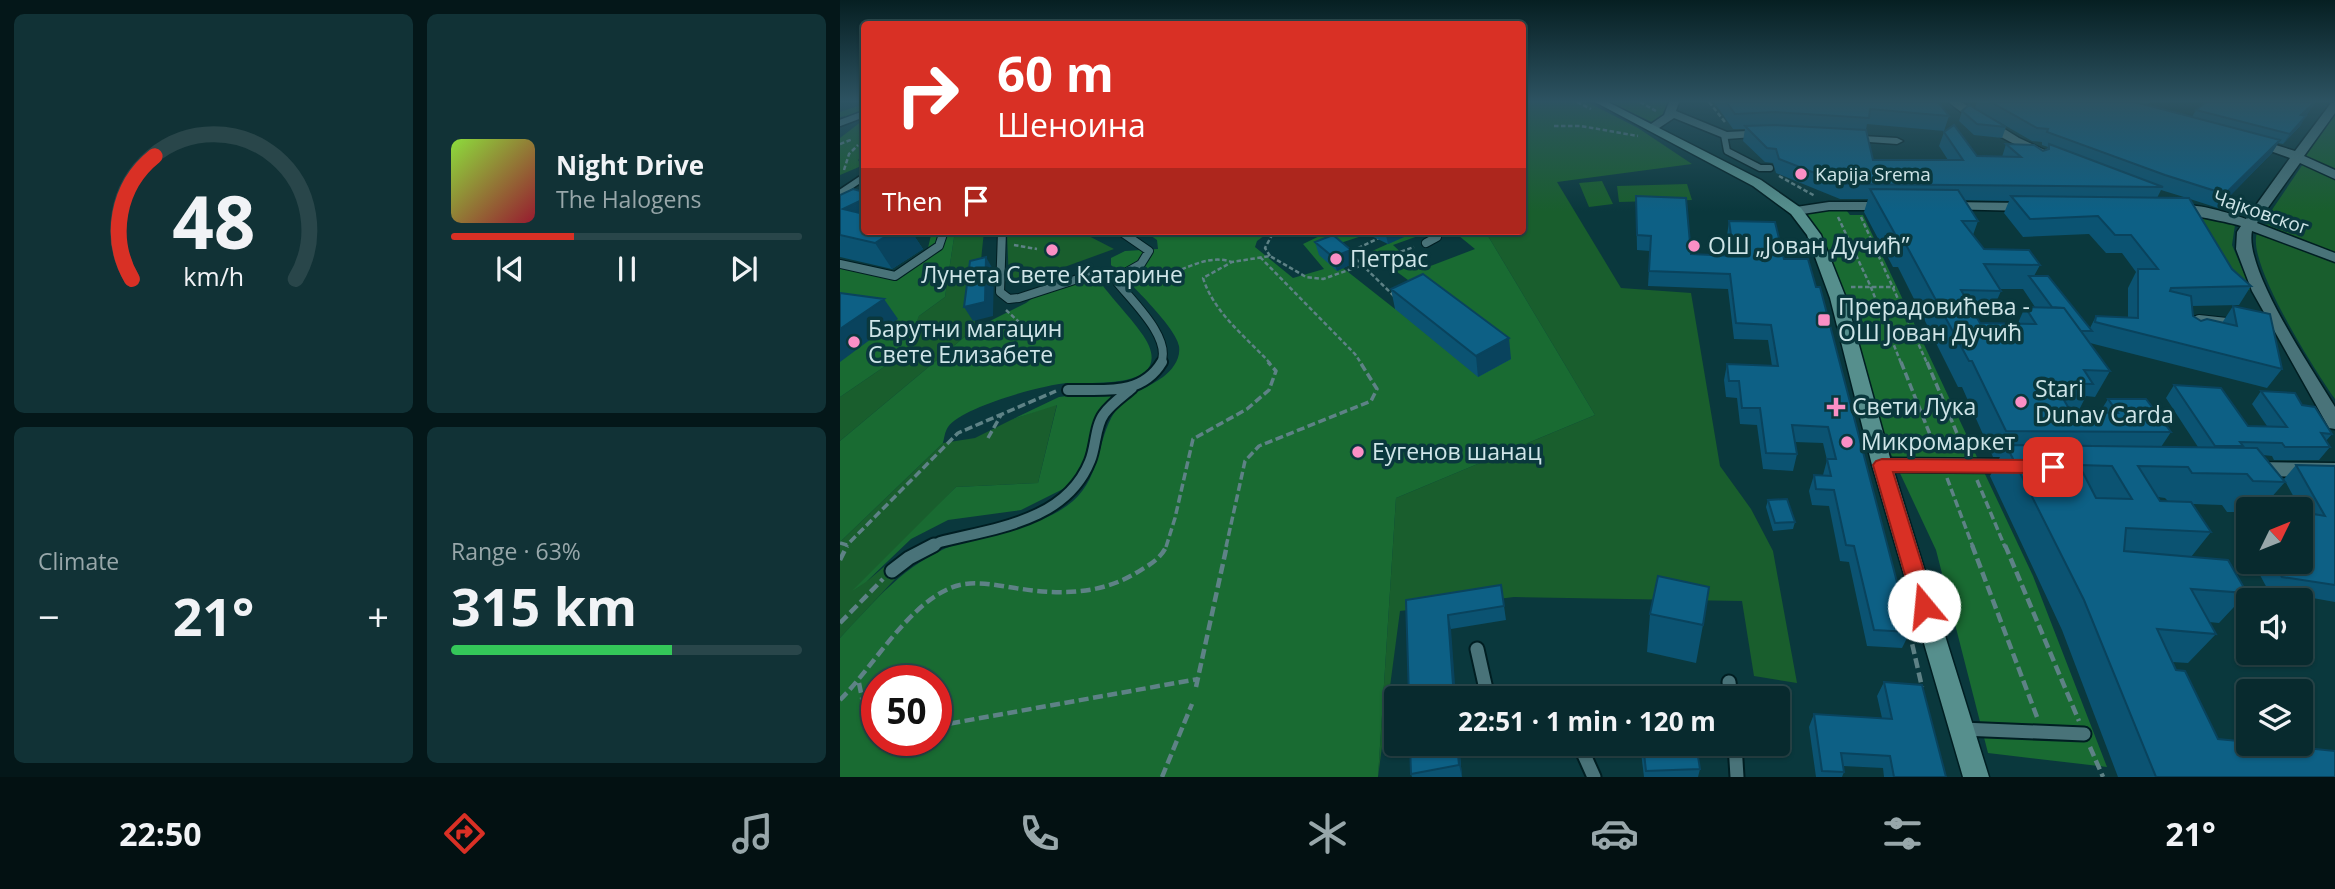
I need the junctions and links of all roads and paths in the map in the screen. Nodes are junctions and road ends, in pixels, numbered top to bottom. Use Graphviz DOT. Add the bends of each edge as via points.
graph roads {
  1 [pos="1672,138"];
  2 [pos="1725,138"];
  3 [pos="1859,138"];
  4 [pos="2011,138"];
  5 [pos="2311,138"];
  6 [pos="2244,139"];
  7 [pos="861,141"];
  8 [pos="1897,141"];
  9 [pos="2297,158"];
  10 [pos="2063,160"];
  11 [pos="1770,168"];
  12 [pos="844,170"];
  13 [pos="2335,175"];
  14 [pos="861,179"];
  15 [pos="840,193"];
  16 [pos="2165,204"];
  17 [pos="1850,205"];
  18 [pos="1908,206"];
  19 [pos="1931,206"];
  20 [pos="2039,207"];
  21 [pos="1796,211"];
  22 [pos="2249,224"];
  23 [pos="943,235"];
  24 [pos="1002,235"];
  25 [pos="1126,235"];
  26 [pos="1271,235"];
  27 [pos="1437,235"];
  28 [pos="1382,236"];
  29 [pos="1013,239"];
  30 [pos="1426,243"];
  31 [pos="1037,249"];
  32 [pos="1270,256"];
  33 [pos="1260,257"];
  34 [pos="2335,258"];
  35 [pos="1232,262"];
  36 [pos="1363,263"];
  37 [pos="840,264"];
  38 [pos="1131,272"];
  39 [pos="1118,277"];
  40 [pos="1845,287"];
  41 [pos="1895,287"];
  42 [pos="1009,299"];
  43 [pos="1403,301"];
  44 [pos="2246,324"];
  45 [pos="1040,330"];
  46 [pos="2190,334"];
  47 [pos="1132,388"];
  48 [pos="1068,390"];
  49 [pos="1002,413"];
  50 [pos="2335,423"];
  51 [pos="988,438"];
  52 [pos="1882,465"];
  53 [pos="1971,466"];
  54 [pos="2039,467"];
  55 [pos="2231,469"];
  56 [pos="2335,470"];
  57 [pos="840,543"];
  58 [pos="847,545"];
  59 [pos="840,559"];
  60 [pos="892,571"];
  61 [pos="840,623"];
  62 [pos="1477,649"];
  63 [pos="1198,679"];
  64 [pos="1729,682"];
  65 [pos="859,683"];
  66 [pos="1483,686"];
  67 [pos="1730,686"];
  68 [pos="1196,687"];
  69 [pos="861,693"];
  70 [pos="840,700"];
  71 [pos="1192,704"];
  72 [pos="952,723"];
  73 [pos="1961,729"];
  74 [pos="2084,734"];
  75 [pos="1585,756"];
  76 [pos="1735,756"];
  77 [pos="1162,777"];
  78 [pos="1594,777"];
  79 [pos="1737,777"];
  80 [pos="1976,777"];
  81 [pos="2103,777"];
  1 -- 21 [label="main road" via="1757,183"];
  2 -- 11 [label="lane" via="1727,151 1759,168"];
  3 -- 8 [label="street"];
  4 -- 10 [label="street" via="2038,155"];
  5 -- 9 [label="street"];
  6 -- 9 [label="street"];
  7 -- 12 [label="path"];
  9 -- 13 [label="street"];
  9 -- 22 [label="street"];
  14 -- 15 [label="lane"];
  16 -- 22 [label="street, Чајковског"];
  17 -- 18 [label="street"];
  17 -- 21 [label="street"];
  17 -- 41 [label="path" via="1859,214"];
  19 -- 20 [label="street"];
  21 -- 52 [label="main road" via="1814,235 1838,298"];
  22 -- 34 [label="street, Чајковског"];
  22 -- 50 [label="street" via="2243,249 2275,330"];
  23 -- 37 [label="lane" via="939,246 895,276"];
  24 -- 42 [label="lane" via="1000,292"];
  25 -- 38 [label="lane" via="1149,251 1148,258"];
  26 -- 32 [label="path" via="1265,248"];
  27 -- 30 [label="lane"];
  28 -- 36 [label="path" via="1352,251"];
  29 -- 31 [label="path" via="1014,247"];
  30 -- 36 [label="path"];
  32 -- 33 [label="path"];
  32 -- 36 [label="path" via="1306,277 1323,279"];
  33 -- 35 [label="path"];
  33 -- 63 [label="path" via="1355,354 1377,389 1371,401 1259,446 1245,461"];
  35 -- 38 [label="path" via="1212,260 1154,280"];
  35 -- 65 [label="path" via="1203,278 1205,286 1276,371 1269,390 1247,409 1194,439 1160,557 1102,590 1046,592 974,583 948,589 923,605"];
  36 -- 43 [label="path" via="1384,288"];
  38 -- 39 [label="lane"];
  39 -- 42 [label="lane" via="1090,275"];
  39 -- 47 [label="lane" via="1164,353 1153,374"];
  40 -- 41 [label="path"];
  41 -- 53 [label="path"];
  42 -- 45 [label="path" via="1004,309 1018,322"];
  44 -- 46 [label="lane" via="2199,319 2190,326"];
  47 -- 48 [label="lane"];
  47 -- 60 [label="lane" via="1103,415 1090,461 1074,490 1062,501 1023,521 940,542"];
  48 -- 49 [label="path" via="1042,395"];
  49 -- 51 [label="path"];
  49 -- 58 [label="path" via="958,433"];
  52 -- 53 [label="street"];
  52 -- 73 [label="main road"];
  53 -- 54 [label="street"];
  53 -- 74 [label="path"];
  55 -- 56 [label="street"];
  57 -- 58 [label="path"];
  58 -- 59 [label="path"];
  60 -- 61 [label="path"];
  62 -- 66 [label="lane"];
  63 -- 68 [label="path"];
  63 -- 72 [label="path"];
  64 -- 67 [label="lane"];
  65 -- 69 [label="path"];
  65 -- 70 [label="path"];
  71 -- 77 [label="path"];
  73 -- 74 [label="lane"];
  73 -- 80 [label="main road"];
  74 -- 81 [label="path"];
  75 -- 78 [label="lane"];
  76 -- 79 [label="lane"];
}
